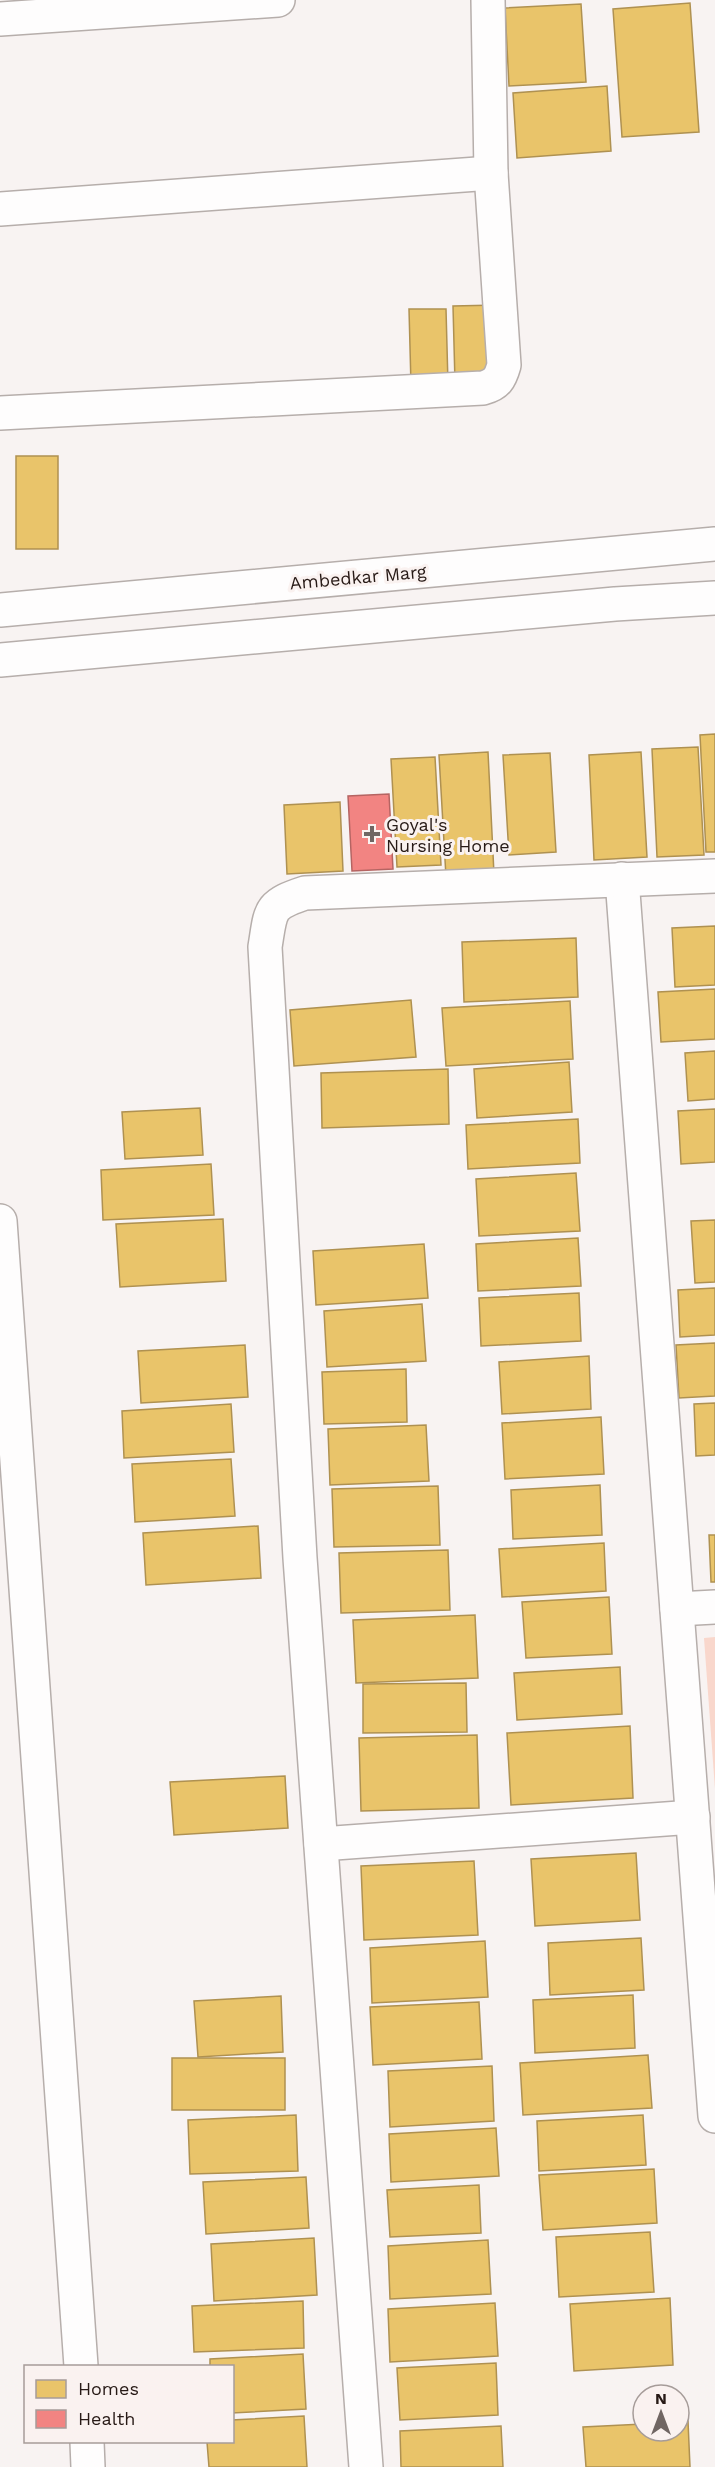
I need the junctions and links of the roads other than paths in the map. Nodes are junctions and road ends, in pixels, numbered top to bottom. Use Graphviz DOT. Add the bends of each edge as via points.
graph roads {
  1 [pos="278,0"];
  2 [pos="488,0"];
  3 [pos="0,19"];
  4 [pos="491,173"];
  5 [pos="0,209"];
  6 [pos="0,413"];
  7 [pos="715,544"];
  8 [pos="715,598"];
  9 [pos="0,610"];
  10 [pos="0,660"];
  11 [pos="715,876"];
  12 [pos="622,879"];
  13 [pos="0,1221"];
  14 [pos="715,1607"];
  15 [pos="677,1609"];
  16 [pos="693,1817"];
  17 [pos="321,1844"];
  18 [pos="715,2116"];
  19 [pos="81,2365"];
  20 [pos="87,2443"];
  21 [pos="88,2467"];
  22 [pos="366,2467"];
  1 -- 3 [label="street"];
  2 -- 4 [label="street"];
  4 -- 5 [label="street"];
  4 -- 6 [label="street" via="504,365 493,385"];
  7 -- 9 [label="street, Ambedkar Marg"];
  8 -- 10 [label="street"];
  11 -- 12 [label="street"];
  12 -- 15 [label="street"];
  12 -- 17 [label="street" via="305,893 279,902 270,916 265,947 300,1558"];
  13 -- 19 [label="street"];
  14 -- 15 [label="street"];
  15 -- 16 [label="street"];
  16 -- 17 [label="street"];
  16 -- 18 [label="street"];
  17 -- 22 [label="street"];
  20 -- 21 [label="street"];
}
